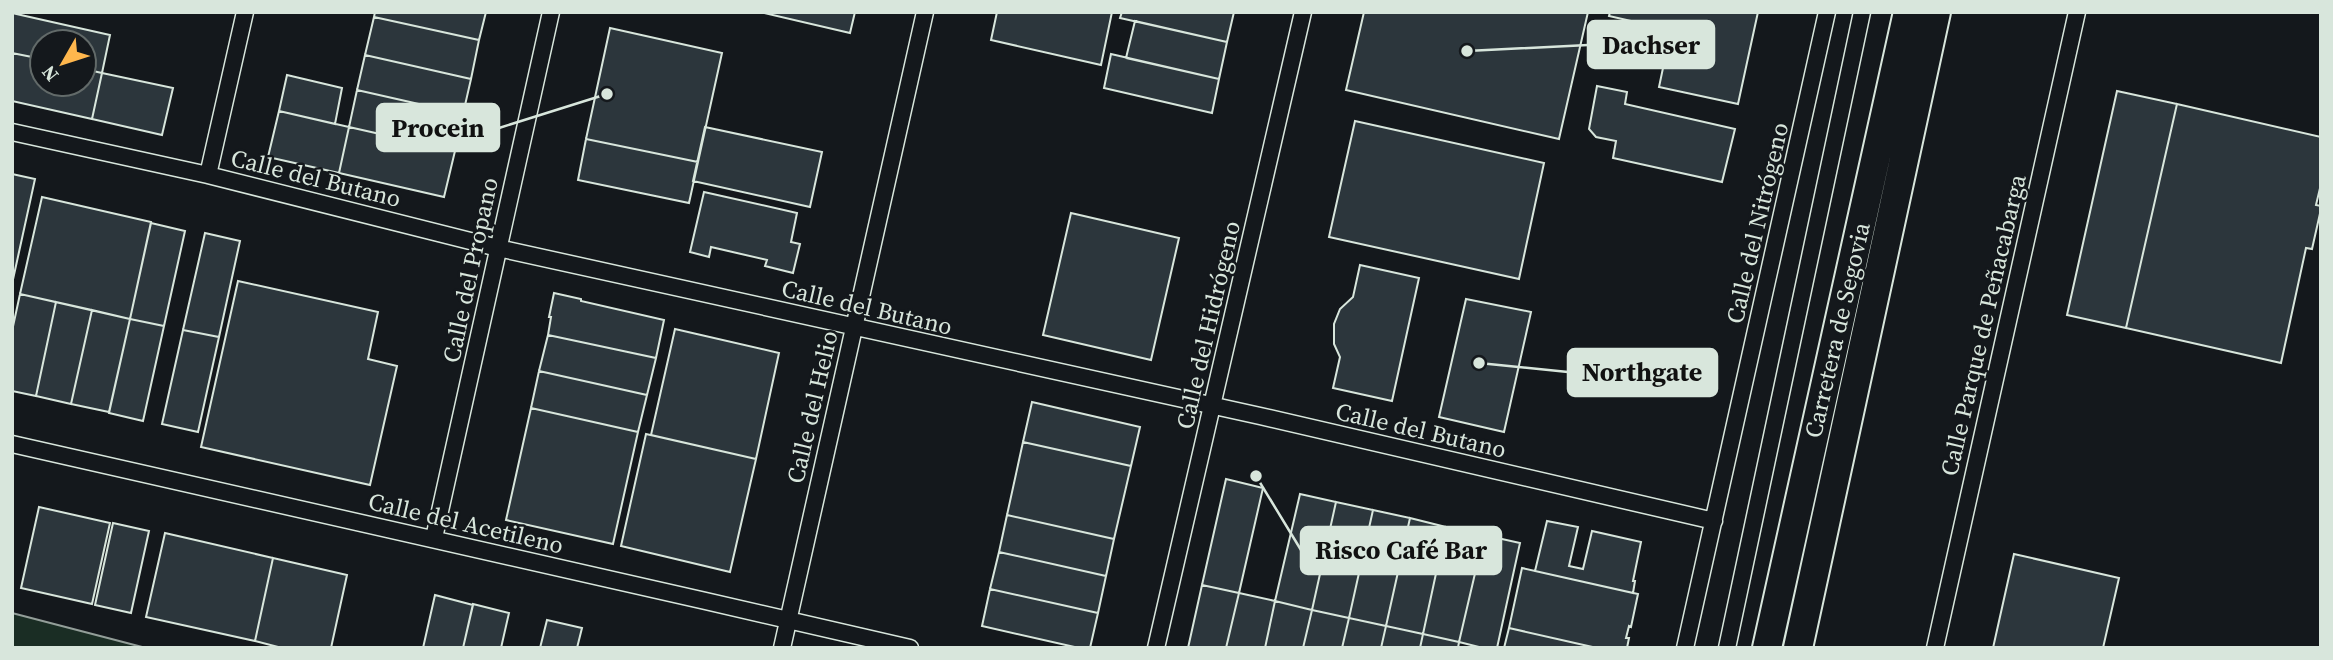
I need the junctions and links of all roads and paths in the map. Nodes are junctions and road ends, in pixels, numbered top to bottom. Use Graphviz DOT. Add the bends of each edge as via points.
graph roads {
  1 [pos="245,12"];
  2 [pos="551,12"];
  3 [pos="925,12"];
  4 [pos="1303,12"];
  5 [pos="1827,12"];
  6 [pos="1862,12"];
  7 [pos="1908,12"];
  8 [pos="1936,12"];
  9 [pos="2077,12"];
  10 [pos="12,132"];
  11 [pos="208,175"];
  12 [pos="498,248"];
  13 [pos="853,328"];
  14 [pos="1212,406"];
  15 [pos="12,444"];
  16 [pos="1714,522"];
  17 [pos="434,538"];
  18 [pos="788,621"];
  19 [pos="782,648"];
  20 [pos="910,648"];
  21 [pos="1156,648"];
  22 [pos="1685,648"];
  23 [pos="1727,648"];
  24 [pos="1767,648"];
  25 [pos="1798,648"];
  26 [pos="1935,648"];
  1 -- 11 [label="street"];
  2 -- 12 [label="street, Calle del Propano"];
  3 -- 13 [label="street, Calle del Helio"];
  4 -- 14 [label="street, Calle del Hidrógeno"];
  5 -- 16 [label="street, Calle del Nitrógeno"];
  6 -- 23 [label="street"];
  7 -- 24 [label="highway, Carretera de Segovia"];
  8 -- 25 [label="highway, Carretera de Segovia"];
  9 -- 26 [label="street, Calle Parque de Peñacabarga"];
  10 -- 11 [label="street, Calle del Butano"];
  11 -- 12 [label="street, Calle del Butano"];
  12 -- 13 [label="street, Calle del Butano"];
  12 -- 17 [label="street, Calle del Propano"];
  13 -- 14 [label="street, Calle del Butano"];
  13 -- 18 [label="street, Calle del Helio"];
  14 -- 16 [label="street, Calle del Butano"];
  14 -- 21 [label="street, Calle del Hidrógeno"];
  15 -- 17 [label="street, Calle del Acetileno"];
  16 -- 22 [label="street, Calle del Nitrógeno"];
  17 -- 18 [label="street, Calle del Acetileno"];
  18 -- 19 [label="street, Calle del Helio"];
  18 -- 20 [label="street, Calle del Acetileno"];
}
